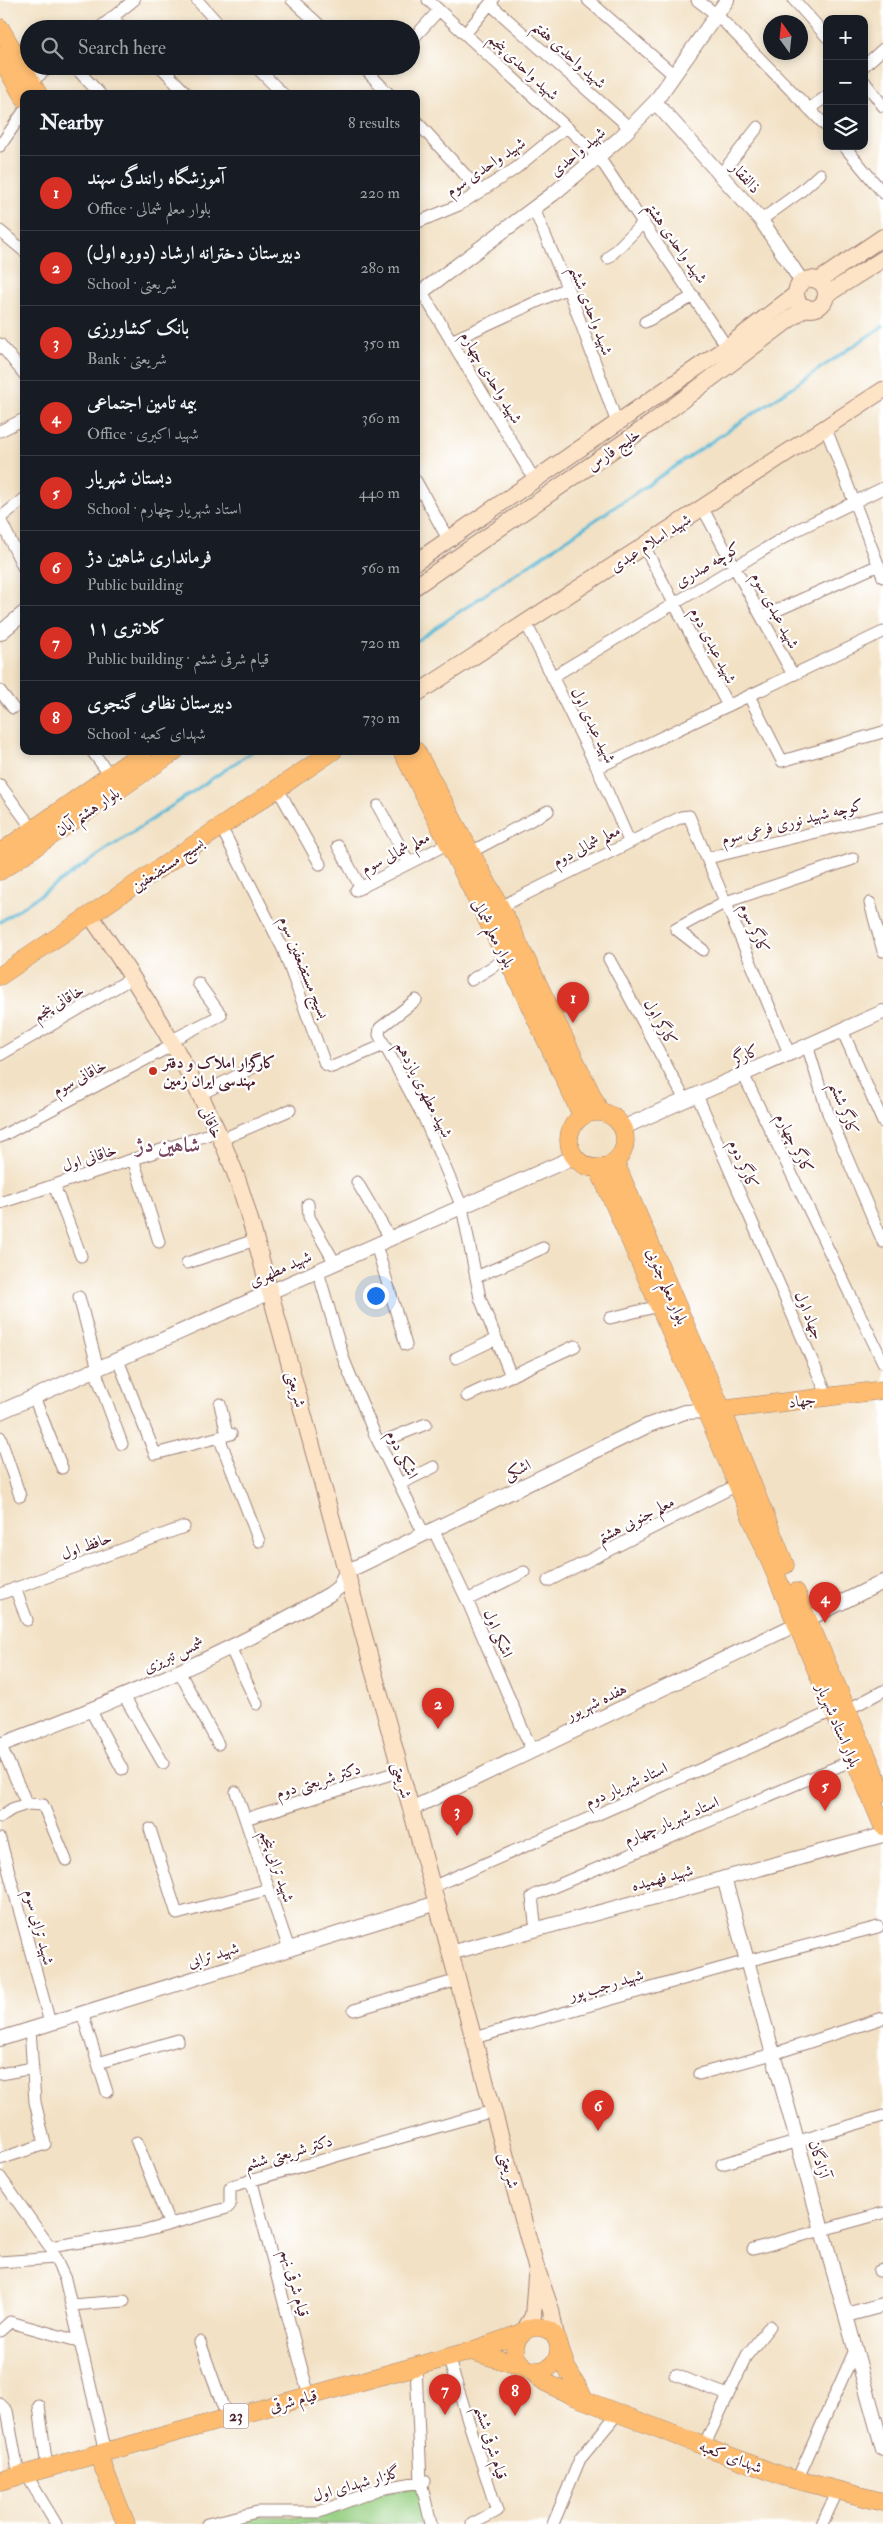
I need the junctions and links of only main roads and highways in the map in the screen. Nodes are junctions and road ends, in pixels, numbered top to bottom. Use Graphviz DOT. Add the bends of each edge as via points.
graph roads {
  1 [pos="0,28"];
  2 [pos="0,56"];
  3 [pos="20,62"];
  4 [pos="27,75"];
  5 [pos="35,88"];
  6 [pos="20,91"];
  7 [pos="883,237"];
  8 [pos="883,260"];
  9 [pos="818,280"];
  10 [pos="799,288"];
  11 [pos="826,295"];
  12 [pos="806,308"];
  13 [pos="883,390"];
  14 [pos="420,559"];
  15 [pos="420,583"];
  16 [pos="420,691"];
  17 [pos="138,755"];
  18 [pos="169,755"];
  19 [pos="327,755"];
  20 [pos="404,755"];
  21 [pos="418,755"];
  22 [pos="449,830"];
  23 [pos="38,836"];
  24 [pos="0,853"];
  25 [pos="0,871"];
  26 [pos="90,915"];
  27 [pos="0,976"];
  28 [pos="600,1112"];
  29 [pos="582,1116"];
  30 [pos="615,1162"];
  31 [pos="598,1168"];
  32 [pos="270,1292"];
  33 [pos="883,1390"];
  34 [pos="714,1410"];
  35 [pos="802,1621"];
  36 [pos="840,1710"];
  37 [pos="883,1793"];
  38 [pos="883,1826"];
  39 [pos="536,2267"];
  40 [pos="523,2332"];
  41 [pos="557,2340"];
  42 [pos="471,2351"];
  43 [pos="527,2369"];
  44 [pos="584,2398"];
  45 [pos="102,2453"];
  46 [pos="0,2481"];
  47 [pos="883,2502"];
  48 [pos="126,2524"];
  1 -- 3 [label="main road"];
  2 -- 6 [label="main road"];
  4 -- 5 [label="main road"];
  7 -- 9 [label="main road"];
  8 -- 11 [label="main road"];
  9 -- 10 [label="main road" via="810,279"];
  9 -- 11 [label="main road"];
  10 -- 12 [label="main road" via="799,302"];
  10 -- 14 [label="main road, خلیج فارس" via="727,347"];
  11 -- 12 [label="main road" via="819,306"];
  12 -- 15 [label="main road, خلیج فارس" via="653,422"];
  13 -- 16 [label="main road, شهید اسلام عبدی"];
  17 -- 23 [label="main road, بلوار هشتم آبان"];
  18 -- 23 [label="main road, بلوار هشتم آبان"];
  19 -- 26 [label="main road, بسیج مستضعفین"];
  20 -- 22 [label="main road, بلوار معلم شمالی"];
  21 -- 22 [label="main road, بلوار معلم شمالی"];
  22 -- 28 [label="main road, بلوار معلم شمالی" via="471,852"];
  22 -- 29 [label="main road, بلوار معلم شمالی"];
  23 -- 24 [label="main road, بلوار هشتم آبان"];
  23 -- 25 [label="main road, بلوار هشتم آبان"];
  26 -- 27 [label="main road, بسیج مستضعفین"];
  26 -- 32 [label="main road, خاقانی" via="172,1043 199,1095 232,1166"];
  28 -- 29 [label="main road"];
  28 -- 30 [label="main road" via="617,1120 622,1128 624,1146"];
  29 -- 31 [label="main road" via="570,1130 570,1148 580,1163"];
  30 -- 31 [label="main road"];
  30 -- 34 [label="main road, بلوار معلم جنوبی"];
  31 -- 34 [label="main road, بلوار معلم جنوبی" via="659,1306"];
  32 -- 39 [label="main road, شریعتی"];
  33 -- 34 [label="main road, جهاد"];
  34 -- 35 [label="main road, بلوار معلم جنوبی"];
  34 -- 35 [label="main road, بلوار معلم جنوبی" via="737,1485"];
  35 -- 36 [label="main road, بلوار استاد شهریار"];
  36 -- 37 [label="main road, بلوار استاد شهریار"];
  36 -- 38 [label="main road, بلوار استاد شهریار" via="854,1760"];
  39 -- 40 [label="main road, شریعتی" via="533,2316"];
  39 -- 41 [label="main road, شریعتی" via="552,2310"];
  40 -- 41 [label="main road" via="542,2327"];
  40 -- 42 [label="main road, قیام شرقی"];
  40 -- 43 [label="main road" via="515,2347 518,2362"];
  41 -- 43 [label="main road" via="560,2350 555,2363 543,2371"];
  41 -- 44 [label="main road" via="566,2367"];
  42 -- 43 [label="main road"];
  42 -- 45 [label="main road, قیام شرقی / 23"];
  43 -- 44 [label="main road, شهدای کعبه" via="557,2388"];
  44 -- 47 [label="main road, شهدای کعبه" via="797,2480"];
  45 -- 46 [label="main road, قیام شرقی / 23"];
  45 -- 48 [label="main road"];
}
